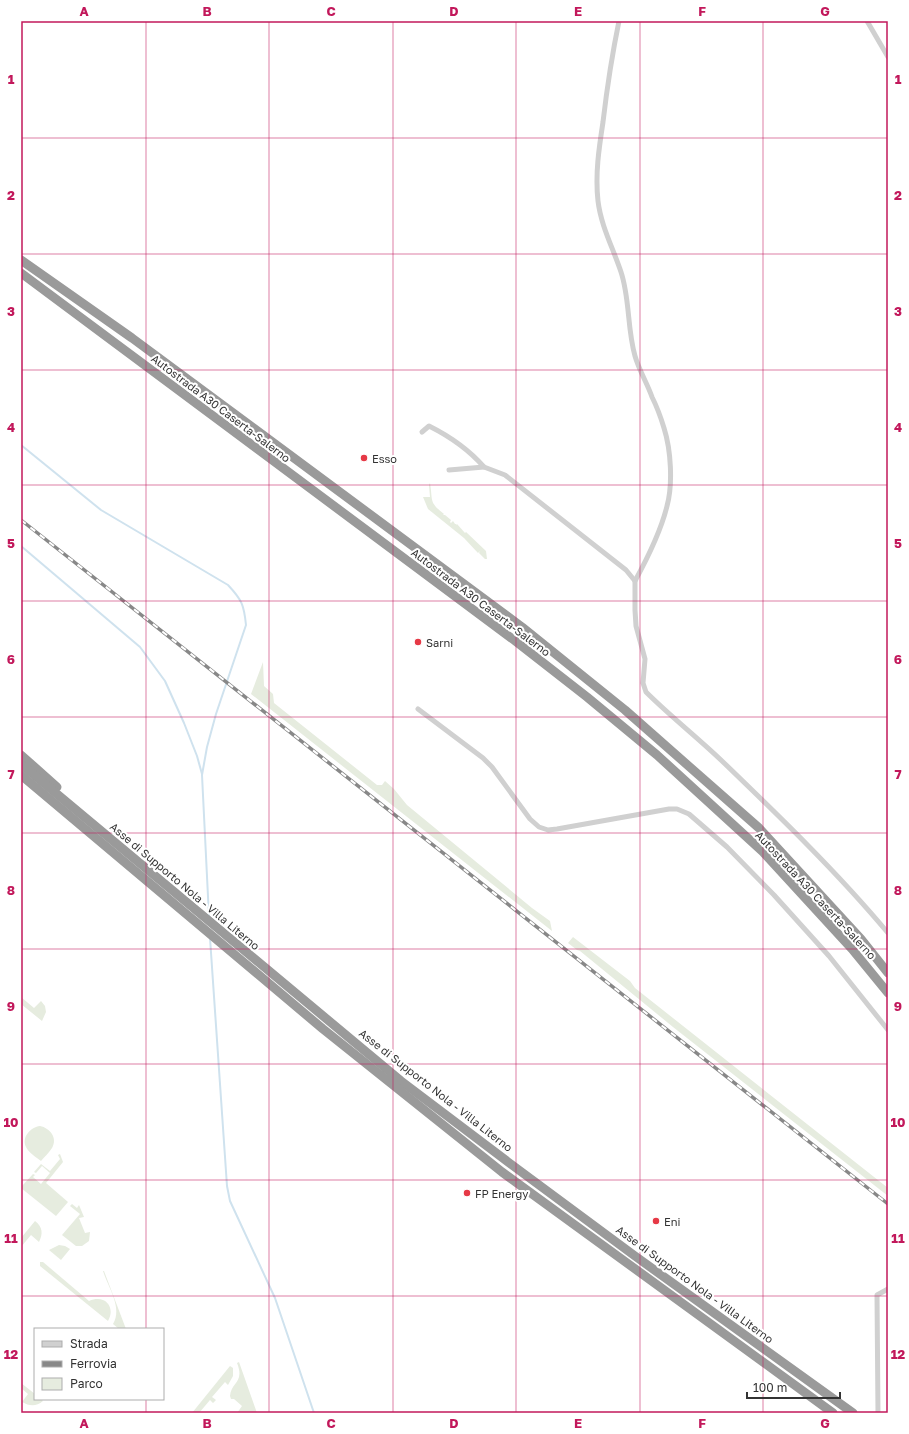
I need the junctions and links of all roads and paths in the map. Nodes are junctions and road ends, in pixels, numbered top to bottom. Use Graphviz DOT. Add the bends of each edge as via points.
graph roads {
  1 [pos="620,21"];
  2 [pos="867,21"];
  3 [pos="888,57"];
  4 [pos="21,260"];
  5 [pos="21,274"];
  6 [pos="422,432"];
  7 [pos="484,467"];
  8 [pos="449,470"];
  9 [pos="635,581"];
  10 [pos="418,709"];
  11 [pos="21,755"];
  12 [pos="21,764"];
  13 [pos="21,775"];
  14 [pos="99,829"];
  15 [pos="888,933"];
  16 [pos="888,973"];
  17 [pos="888,993"];
  18 [pos="888,1030"];
  19 [pos="888,1289"];
  20 [pos="833,1413"];
  21 [pos="853,1413"];
  22 [pos="878,1413"];
  1 -- 9 [label="street" via="598,155 598,202 626,289 633,349 664,430 670,465 667,506 654,542"];
  2 -- 3 [label="street"];
  4 -- 16 [label="highway, Autostrada A30 Caserta-Salerno" via="132,338 522,627 625,710 759,828 861,939"];
  5 -- 17 [label="highway, Autostrada A30 Caserta-Salerno" via="514,640 657,755 763,852 852,949"];
  6 -- 7 [label="street" via="429,426 441,432"];
  7 -- 8 [label="street"];
  7 -- 9 [label="street" via="505,475 612,558"];
  9 -- 15 [label="street" via="636,626 645,659 643,683 646,692 721,760 801,839 863,903"];
  10 -- 18 [label="street" via="483,758 530,819 543,830 669,809 689,814 727,847 774,895 829,956"];
  11 -- 14 [label="highway"];
  12 -- 14 [label="highway, Asse di Supporto Nola - Villa Literno"];
  13 -- 20 [label="highway, Asse di Supporto Nola - Villa Literno" via="329,1034 502,1172"];
  14 -- 21 [label="highway, Asse di Supporto Nola - Villa Literno" via="402,1081 635,1256"];
  19 -- 22 [label="street" via="877,1295"];
}
